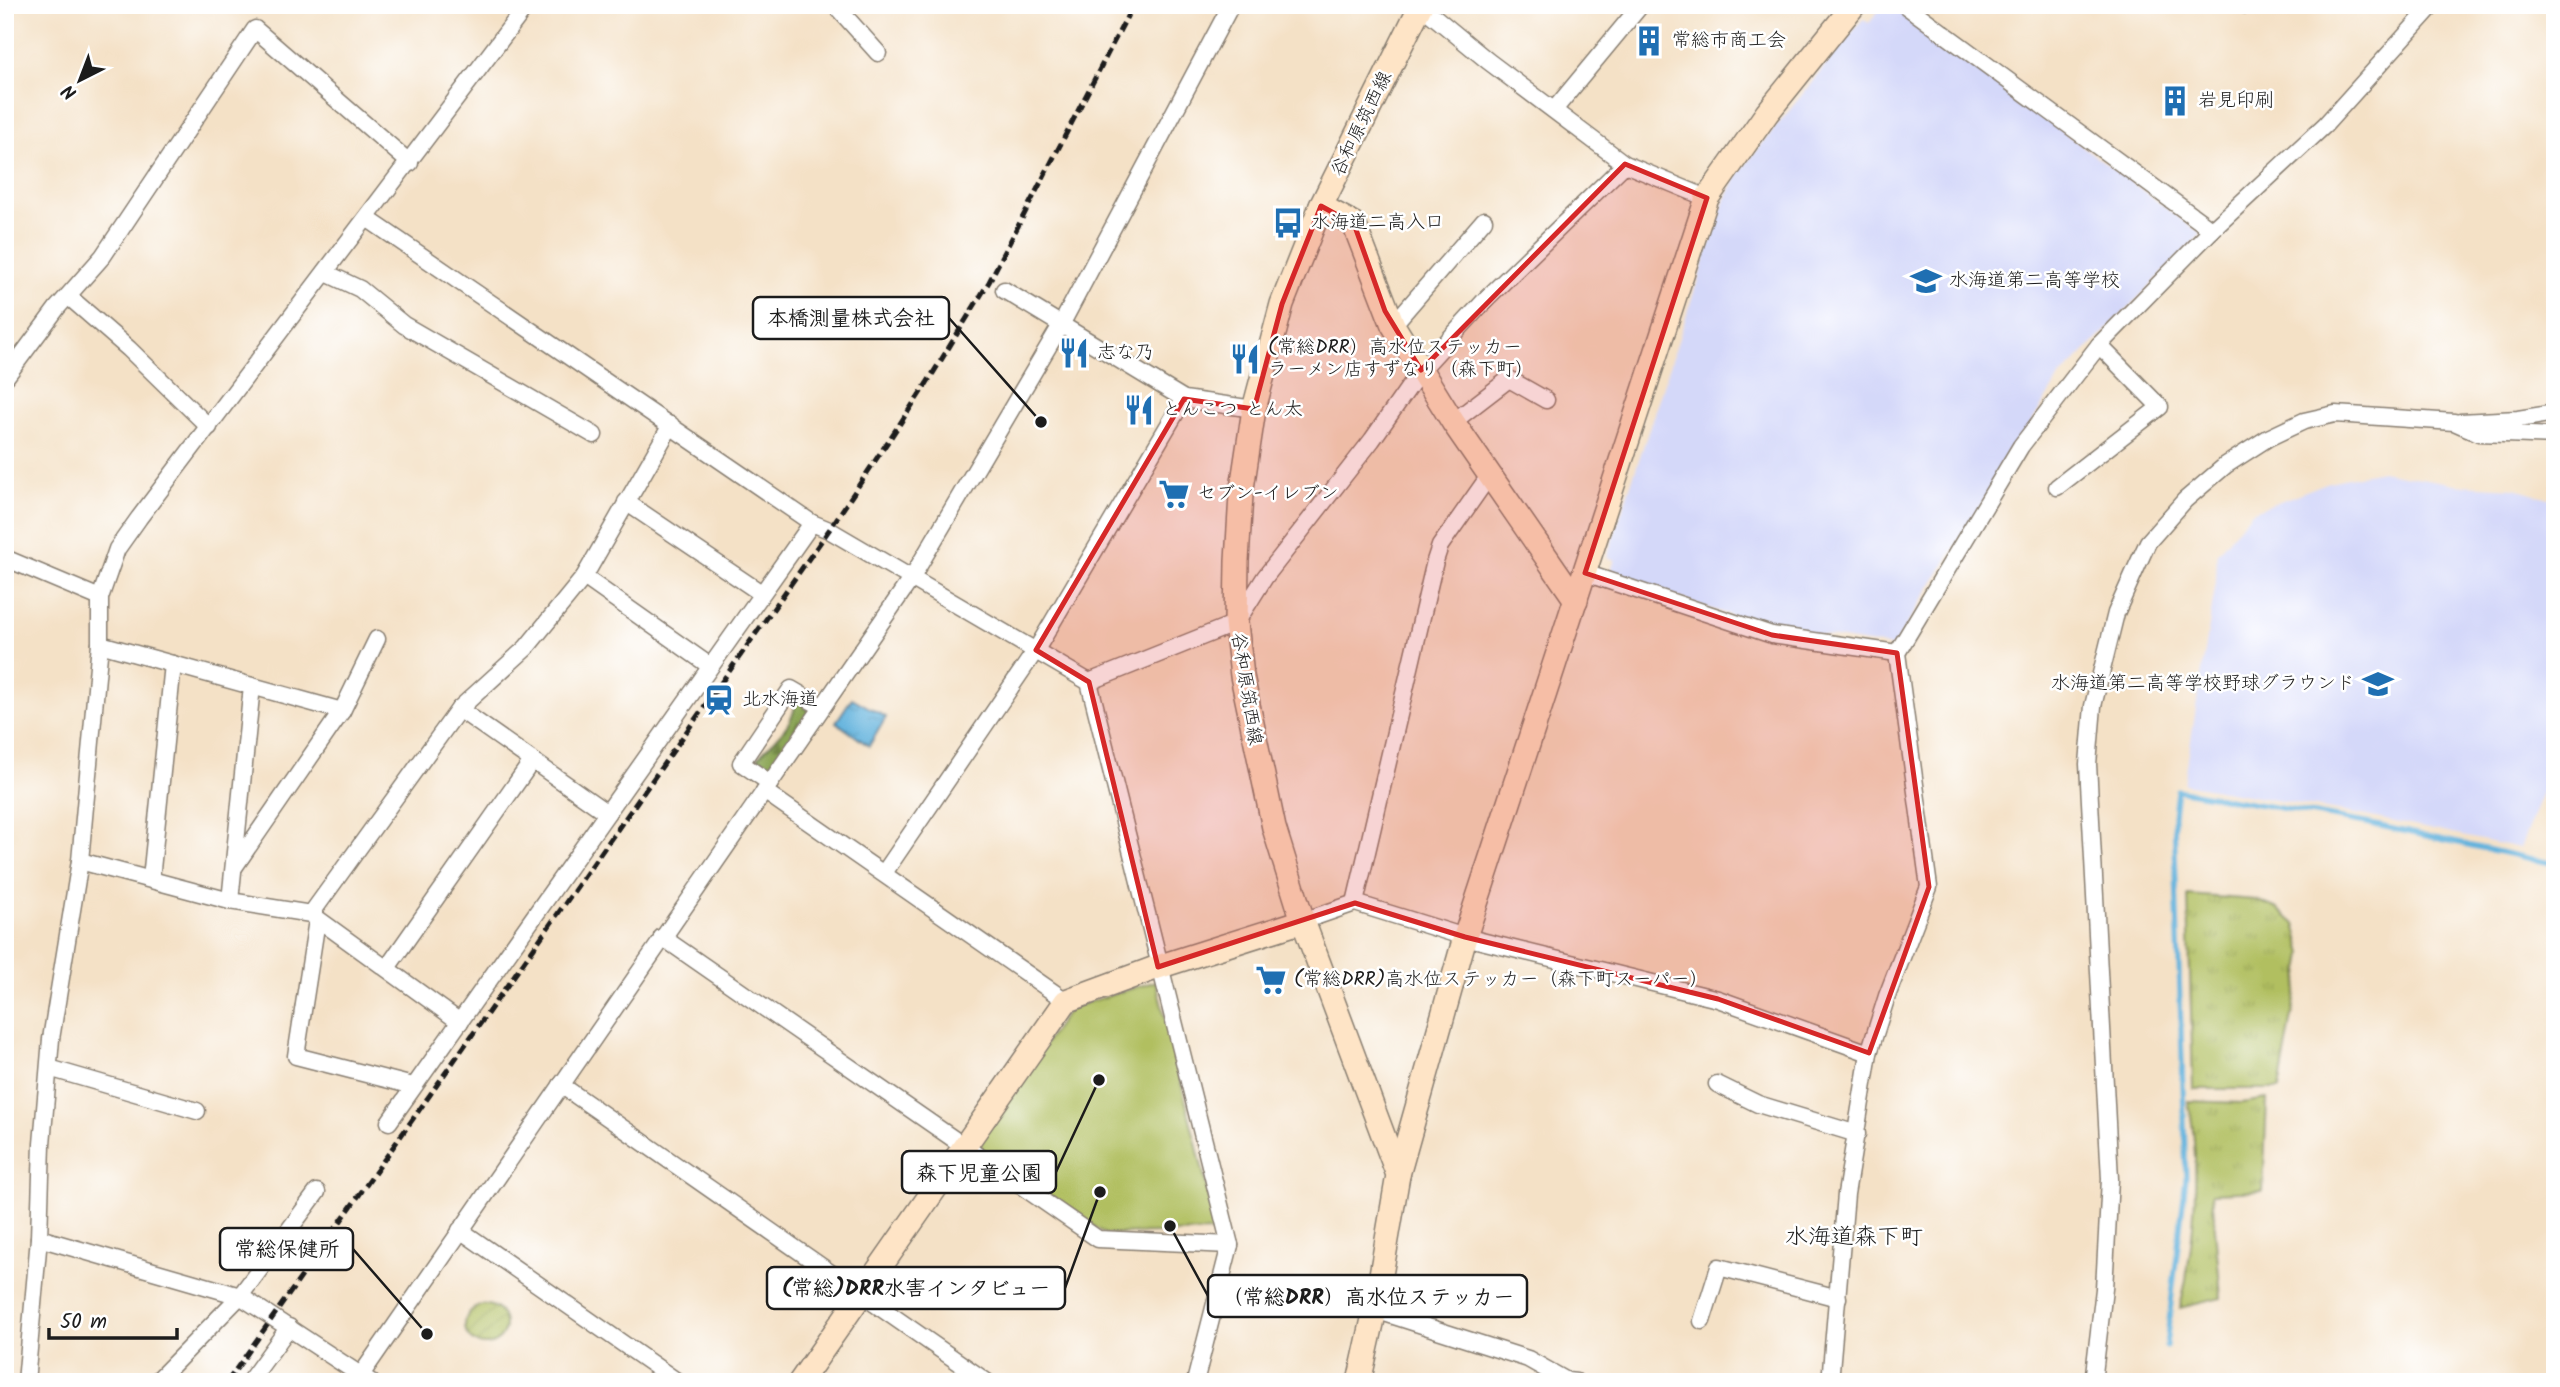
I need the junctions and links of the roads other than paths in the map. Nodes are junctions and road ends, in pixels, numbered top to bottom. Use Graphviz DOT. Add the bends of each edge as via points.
graph roads {
  1 [pos="527,5"];
  2 [pos="835,5"];
  3 [pos="1231,5"];
  4 [pos="1421,5"];
  5 [pos="1641,5"];
  6 [pos="1854,5"];
  7 [pos="1905,5"];
  8 [pos="2433,5"];
  9 [pos="878,53"];
  10 [pos="1554,110"];
  11 [pos="410,163"];
  12 [pos="1625,164"];
  13 [pos="1707,198"];
  14 [pos="1321,206"];
  15 [pos="368,219"];
  16 [pos="1484,220"];
  17 [pos="2212,230"];
  18 [pos="326,273"];
  19 [pos="1004,290"];
  20 [pos="68,296"];
  21 [pos="1061,325"];
  22 [pos="1393,325"];
  23 [pos="2099,345"];
  24 [pos="1421,370"];
  25 [pos="5,378"];
  26 [pos="1184,398"];
  27 [pos="1546,400"];
  28 [pos="1254,409"];
  29 [pos="2555,413"];
  30 [pos="1453,422"];
  31 [pos="2454,422"];
  32 [pos="670,425"];
  33 [pos="209,427"];
  34 [pos="594,435"];
  35 [pos="2555,436"];
  36 [pos="1489,476"];
  37 [pos="2057,486"];
  38 [pos="626,502"];
  39 [pos="812,523"];
  40 [pos="5,558"];
  41 [pos="1585,573"];
  42 [pos="584,577"];
  43 [pos="911,579"];
  44 [pos="761,593"];
  45 [pos="100,598"];
  46 [pos="1576,600"];
  47 [pos="1236,623"];
  48 [pos="377,639"];
  49 [pos="100,644"];
  50 [pos="1036,650"];
  51 [pos="1897,653"];
  52 [pos="173,664"];
  53 [pos="710,666"];
  54 [pos="1089,682"];
  55 [pos="252,686"];
  56 [pos="822,707"];
  57 [pos="459,709"];
  58 [pos="342,710"];
  59 [pos="532,761"];
  60 [pos="767,787"];
  61 [pos="607,813"];
  62 [pos="80,861"];
  63 [pos="235,866"];
  64 [pos="884,873"];
  65 [pos="151,879"];
  66 [pos="230,901"];
  67 [pos="1355,903"];
  68 [pos="314,917"];
  69 [pos="1303,921"];
  70 [pos="662,937"];
  71 [pos="1465,937"];
  72 [pos="1158,967"];
  73 [pos="387,968"];
  74 [pos="1066,1001"];
  75 [pos="460,1021"];
  76 [pos="1869,1053"];
  77 [pos="49,1068"];
  78 [pos="1717,1084"];
  79 [pos="561,1085"];
  80 [pos="413,1086"];
  81 [pos="197,1111"];
  82 [pos="390,1122"];
  83 [pos="1857,1134"];
  84 [pos="963,1145"];
  85 [pos="1398,1175"];
  86 [pos="317,1192"];
  87 [pos="460,1230"];
  88 [pos="39,1238"];
  89 [pos="1230,1245"];
  90 [pos="860,1294"];
  91 [pos="240,1296"];
  92 [pos="1838,1298"];
  93 [pos="1375,1310"];
  94 [pos="1703,1321"];
  95 [pos="289,1327"];
  96 [pos="366,1378"];
  97 [pos="26,1382"];
  98 [pos="156,1382"];
  99 [pos="249,1382"];
  100 [pos="678,1382"];
  101 [pos="800,1382"];
  102 [pos="987,1382"];
  103 [pos="1195,1382"];
  104 [pos="1359,1382"];
  105 [pos="1576,1382"];
  106 [pos="1830,1382"];
  107 [pos="2092,1382"];
  1 -- 11 [label="street"];
  2 -- 9 [label="street"];
  3 -- 21 [label="street"];
  4 -- 10 [label="street"];
  4 -- 14 [label="street, 谷和原筑西線"];
  5 -- 10 [label="street"];
  6 -- 13 [label="street" via="1767,113"];
  7 -- 17 [label="street"];
  8 -- 17 [label="street" via="2325,125"];
  10 -- 12 [label="street"];
  11 -- 15 [label="street"];
  11 -- 20 [label="street" via="255,29 103,256"];
  12 -- 13 [label="street"];
  12 -- 24 [label="street"];
  13 -- 41 [label="street"];
  14 -- 22 [label="street" via="1354,224"];
  14 -- 28 [label="street, 谷和原筑西線" via="1282,304"];
  15 -- 18 [label="street"];
  15 -- 32 [label="street"];
  16 -- 22 [label="street"];
  17 -- 23 [label="street"];
  18 -- 33 [label="street"];
  18 -- 34 [label="street" via="360,289 404,325"];
  19 -- 21 [label="street"];
  20 -- 25 [label="street"];
  20 -- 33 [label="street"];
  21 -- 26 [label="street"];
  21 -- 43 [label="street"];
  22 -- 24 [label="street"];
  23 -- 37 [label="street" via="2160,407"];
  23 -- 51 [label="street" via="2021,446"];
  24 -- 30 [label="street"];
  24 -- 47 [label="street" via="1265,577"];
  26 -- 28 [label="street"];
  26 -- 50 [label="street"];
  27 -- 30 [label="street" via="1509,379"];
  28 -- 47 [label="street, 谷和原筑西線" via="1241,495"];
  29 -- 31 [label="street"];
  30 -- 36 [label="street"];
  31 -- 35 [label="street" via="2479,433"];
  31 -- 107 [label="street" via="2334,414 2304,421 2268,438 2226,465 2185,500 2148,542 2116,613 2093,706 2088,764 2110,1179 2104,1289"];
  32 -- 38 [label="street"];
  32 -- 39 [label="street"];
  33 -- 45 [label="street" via="117,549"];
  36 -- 46 [label="street"];
  36 -- 67 [label="street" via="1435,561"];
  38 -- 42 [label="street"];
  38 -- 44 [label="street"];
  39 -- 43 [label="street"];
  39 -- 44 [label="street"];
  40 -- 45 [label="street"];
  41 -- 46 [label="street"];
  41 -- 51 [label="street" via="1772,635"];
  42 -- 53 [label="street"];
  42 -- 57 [label="street" via="526,648"];
  43 -- 50 [label="street"];
  43 -- 56 [label="street"];
  44 -- 53 [label="street"];
  45 -- 49 [label="street"];
  46 -- 71 [label="street"];
  47 -- 54 [label="street"];
  47 -- 69 [label="street, 谷和原筑西線" via="1261,779"];
  48 -- 58 [label="street"];
  49 -- 52 [label="street"];
  49 -- 62 [label="street"];
  50 -- 54 [label="street"];
  50 -- 64 [label="street"];
  51 -- 76 [label="street" via="1929,887"];
  52 -- 55 [label="street"];
  52 -- 65 [label="street"];
  53 -- 61 [label="street"];
  54 -- 72 [label="street"];
  55 -- 58 [label="street"];
  55 -- 63 [label="street"];
  56 -- 60 [label="street"];
  56 -- 60 [label="street" via="791,689 741,763"];
  57 -- 59 [label="street"];
  57 -- 68 [label="street"];
  58 -- 63 [label="street"];
  59 -- 61 [label="street"];
  59 -- 73 [label="street"];
  60 -- 64 [label="street"];
  60 -- 70 [label="street"];
  61 -- 75 [label="street"];
  62 -- 65 [label="street"];
  62 -- 77 [label="street"];
  63 -- 66 [label="street"];
  64 -- 74 [label="street"];
  65 -- 66 [label="street"];
  66 -- 68 [label="street"];
  67 -- 69 [label="street"];
  67 -- 71 [label="street"];
  68 -- 73 [label="street"];
  68 -- 80 [label="street" via="296,1056"];
  69 -- 72 [label="street"];
  69 -- 85 [label="street, 谷和原筑西線"];
  70 -- 79 [label="street"];
  70 -- 84 [label="street"];
  71 -- 76 [label="street" via="1718,999"];
  71 -- 85 [label="street"];
  72 -- 74 [label="street"];
  72 -- 89 [label="street"];
  73 -- 75 [label="street"];
  74 -- 84 [label="street"];
  75 -- 80 [label="street"];
  76 -- 83 [label="street"];
  77 -- 81 [label="street"];
  77 -- 88 [label="street"];
  78 -- 83 [label="street" via="1758,1104"];
  79 -- 87 [label="street"];
  79 -- 90 [label="street"];
  80 -- 82 [label="street"];
  83 -- 92 [label="street" via="1846,1194"];
  84 -- 89 [label="street" via="1098,1239"];
  84 -- 90 [label="street"];
  85 -- 93 [label="street"];
  86 -- 91 [label="street"];
  87 -- 96 [label="street"];
  87 -- 100 [label="street"];
  88 -- 91 [label="street"];
  88 -- 97 [label="street"];
  89 -- 103 [label="street"];
  90 -- 101 [label="street"];
  90 -- 102 [label="street"];
  91 -- 95 [label="street"];
  91 -- 98 [label="street"];
  92 -- 94 [label="street" via="1718,1267"];
  92 -- 106 [label="street"];
  93 -- 104 [label="street"];
  93 -- 105 [label="street" via="1528,1359"];
  95 -- 96 [label="street"];
  95 -- 99 [label="street"];
}
